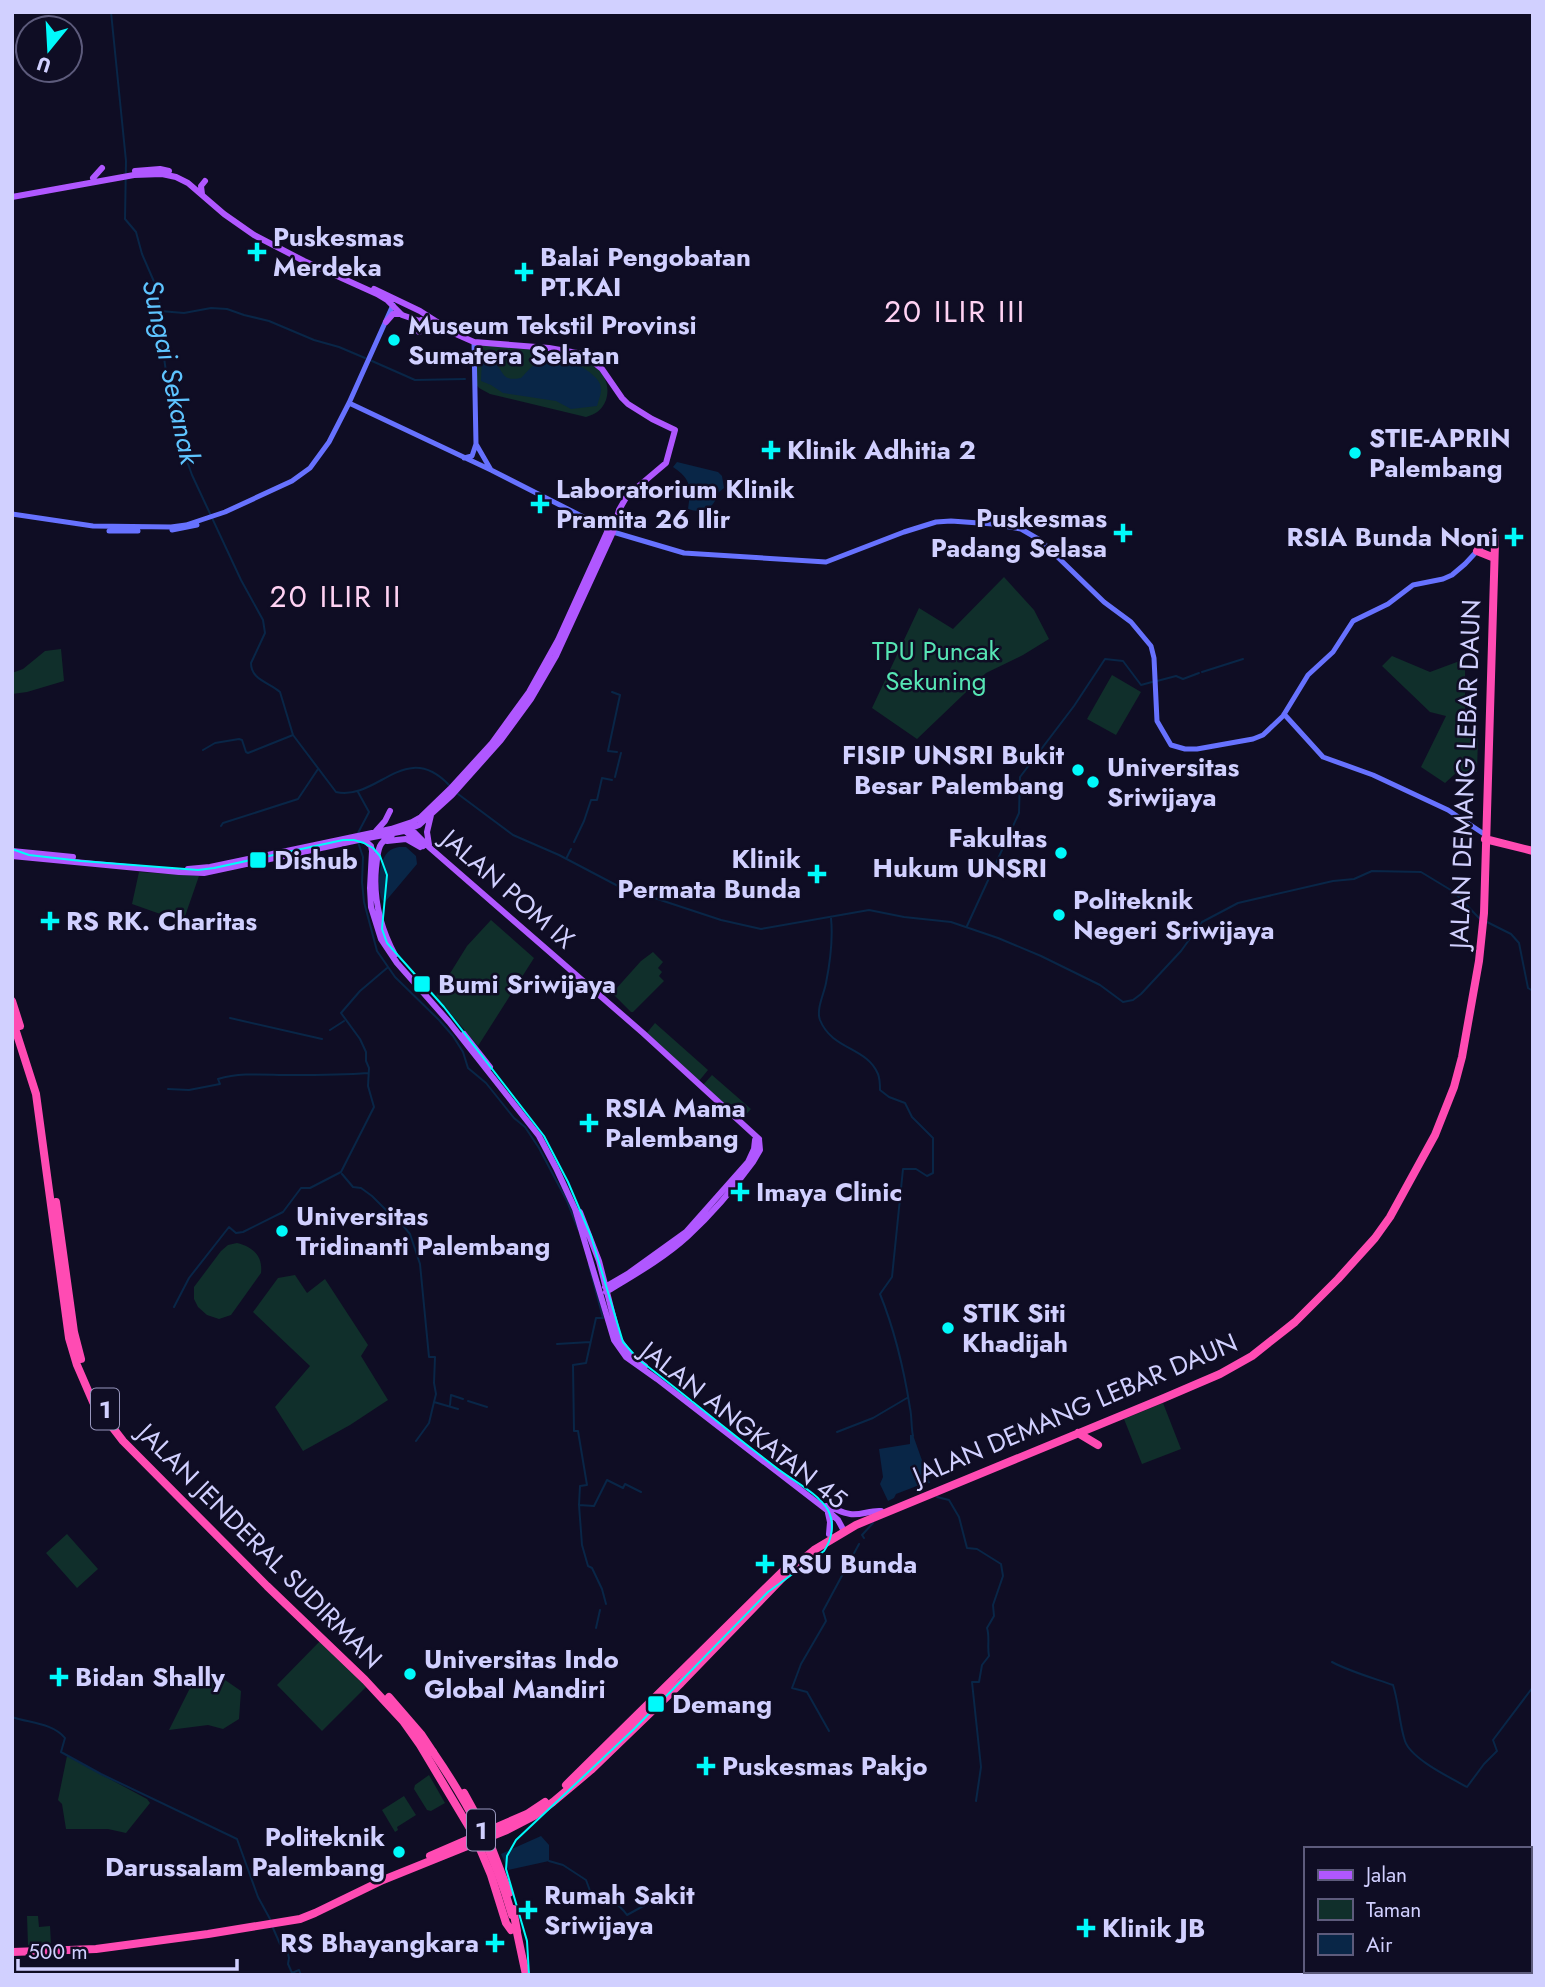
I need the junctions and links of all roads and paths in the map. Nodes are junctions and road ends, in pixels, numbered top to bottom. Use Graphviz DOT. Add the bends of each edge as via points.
graph roads {
  1 [pos="102,168"];
  2 [pos="122,175"];
  3 [pos="93,178"];
  4 [pos="205,181"];
  5 [pos="69,185"];
  6 [pos="201,192"];
  7 [pos="12,195"];
  8 [pos="395,302"];
  9 [pos="421,311"];
  10 [pos="402,314"];
  11 [pos="420,321"];
  12 [pos="386,322"];
  13 [pos="449,331"];
  14 [pos="419,332"];
  15 [pos="474,342"];
  16 [pos="349,404"];
  17 [pos="476,444"];
  18 [pos="464,458"];
  19 [pos="491,470"];
  20 [pos="12,516"];
  21 [pos="611,531"];
  22 [pos="1491,536"];
  23 [pos="1060,551"];
  24 [pos="1477,551"];
  25 [pos="1492,557"];
  26 [pos="1062,562"];
  27 [pos="1284,714"];
  28 [pos="450,793"];
  29 [pos="390,811"];
  30 [pos="432,815"];
  31 [pos="403,828"];
  32 [pos="375,832"];
  33 [pos="359,838"];
  34 [pos="1486,839"];
  35 [pos="382,842"];
  36 [pos="1507,845"];
  37 [pos="429,849"];
  38 [pos="1533,851"];
  39 [pos="13,855"];
  40 [pos="378,855"];
  41 [pos="371,862"];
  42 [pos="204,870"];
  43 [pos="370,888"];
  44 [pos="375,902"];
  45 [pos="12,1001"];
  46 [pos="14,1019"];
  47 [pos="458,1030"];
  48 [pos="1357,1255"];
  49 [pos="603,1287"];
  50 [pos="1104,1423"];
  51 [pos="1078,1433"];
  52 [pos="827,1508"];
  53 [pos="881,1511"];
  54 [pos="844,1528"];
  55 [pos="829,1534"];
  56 [pos="714,1644"];
  57 [pos="424,1744"];
  58 [pos="474,1810"];
  59 [pos="463,1816"];
  60 [pos="507,1827"];
  61 [pos="487,1835"];
  62 [pos="476,1840"];
  63 [pos="460,1847"];
  64 [pos="495,1853"];
  65 [pos="484,1858"];
  66 [pos="502,1871"];
  67 [pos="491,1875"];
  68 [pos="514,1930"];
  69 [pos="12,1950"];
  70 [pos="523,1975"];
  1 -- 3 [label="main road"];
  2 -- 3 [label="main road"];
  2 -- 5 [label="main road"];
  2 -- 6 [label="main road" via="176,177"];
  3 -- 5 [label="main road"];
  4 -- 6 [label="main road"];
  5 -- 7 [label="main road"];
  6 -- 8 [label="main road" via="254,235"];
  8 -- 9 [label="main road"];
  8 -- 10 [label="main road"];
  8 -- 12 [label="main road"];
  9 -- 11 [label="main road"];
  9 -- 13 [label="main road"];
  10 -- 11 [label="main road"];
  10 -- 12 [label="main road" via="393,314"];
  11 -- 13 [label="main road"];
  11 -- 14 [label="main road"];
  12 -- 16 [label="main road"];
  13 -- 15 [label="main road"];
  15 -- 17 [label="main road"];
  15 -- 21 [label="main road" via="583,354 602,369 628,404 675,429 666,463 627,496"];
  16 -- 18 [label="main road"];
  16 -- 20 [label="main road" via="325,449 305,472 207,520 171,527 118,528"];
  17 -- 18 [label="main road" via="472,456"];
  17 -- 19 [label="main road"];
  18 -- 19 [label="main road"];
  19 -- 21 [label="main road"];
  21 -- 26 [label="main road" via="684,553 826,562 911,529 951,521 1021,529"];
  21 -- 28 [label="main road" via="529,692"];
  22 -- 24 [label="main road"];
  22 -- 25 [label="highway, JALAN DEMANG LEBAR DAUN"];
  22 -- 34 [label="highway, JALAN DEMANG LEBAR DAUN" via="1495,543"];
  23 -- 26 [label="main road"];
  24 -- 25 [label="highway"];
  24 -- 27 [label="main road" via="1452,575 1413,584 1350,624 1334,652 1308,675"];
  25 -- 34 [label="highway, JALAN DEMANG LEBAR DAUN"];
  26 -- 27 [label="main road" via="1131,622 1151,646 1157,721 1175,747 1253,739 1271,730"];
  27 -- 34 [label="main road" via="1323,757 1448,810"];
  28 -- 30 [label="main road"];
  28 -- 31 [label="main road"];
  29 -- 32 [label="main road"];
  30 -- 31 [label="main road" via="419,825"];
  30 -- 37 [label="main road"];
  31 -- 32 [label="main road"];
  31 -- 33 [label="main road"];
  31 -- 35 [label="main road"];
  31 -- 37 [label="main road, JALAN POM IX"];
  32 -- 33 [label="main road"];
  33 -- 41 [label="main road" via="371,846"];
  33 -- 42 [label="main road"];
  33 -- 42 [label="main road"];
  34 -- 36 [label="highway"];
  34 -- 36 [label="highway" via="1491,834"];
  34 -- 48 [label="highway, JALAN DEMANG LEBAR DAUN" via="1479,961 1454,1087 1435,1135 1390,1217"];
  35 -- 37 [label="main road" via="406,839"];
  35 -- 40 [label="main road"];
  36 -- 38 [label="highway"];
  37 -- 49 [label="main road, JALAN POM IX" via="643,1034 757,1140 760,1150 753,1163 686,1238 654,1262"];
  39 -- 42 [label="main road"];
  40 -- 41 [label="main road"];
  40 -- 44 [label="main road"];
  41 -- 43 [label="main road"];
  43 -- 44 [label="main road"];
  43 -- 47 [label="main road" via="381,939"];
  44 -- 47 [label="main road" via="394,953"];
  45 -- 46 [label="highway, JALAN JENDERAL SUDIRMAN / 1"];
  46 -- 57 [label="highway, JALAN JENDERAL SUDIRMAN / 1" via="36,1094 69,1338 93,1402 112,1428 203,1522 397,1705"];
  47 -- 49 [label="main road, JALAN ANGKATAN 45" via="542,1133 589,1235"];
  48 -- 50 [label="highway, JALAN DEMANG LEBAR DAUN" via="1295,1322 1252,1356"];
  48 -- 53 [label="highway, JALAN DEMANG LEBAR DAUN" via="1292,1319 1240,1360"];
  49 -- 52 [label="main road, JALAN ANGKATAN 45" via="615,1334 632,1356"];
  50 -- 51 [label="highway, JALAN DEMANG LEBAR DAUN"];
  50 -- 51 [label="highway" via="1097,1444"];
  51 -- 54 [label="highway, JALAN DEMANG LEBAR DAUN"];
  52 -- 53 [label="main road" via="853,1515"];
  52 -- 54 [label="main road, JALAN ANGKATAN 45" via="839,1516"];
  52 -- 55 [label="main road"];
  53 -- 54 [label="highway, JALAN DEMANG LEBAR DAUN"];
  54 -- 55 [label="highway, JALAN DEMANG LEBAR DAUN"];
  54 -- 56 [label="highway, JALAN DEMANG LEBAR DAUN" via="791,1569"];
  55 -- 56 [label="highway, JALAN DEMANG LEBAR DAUN" via="790,1564"];
  56 -- 60 [label="highway, JALAN DEMANG LEBAR DAUN" via="573,1779"];
  57 -- 58 [label="highway" via="433,1748"];
  57 -- 59 [label="highway, JALAN JENDERAL SUDIRMAN"];
  57 -- 68 [label="highway, 1, bridge" via="484,1836"];
  58 -- 59 [label="highway"];
  58 -- 60 [label="highway" via="488,1822"];
  58 -- 61 [label="highway"];
  59 -- 62 [label="highway, JALAN JENDERAL SUDIRMAN"];
  59 -- 63 [label="highway"];
  60 -- 61 [label="highway, JALAN DEMANG LEBAR DAUN"];
  60 -- 64 [label="highway"];
  61 -- 62 [label="highway, JALAN DEMANG LEBAR DAUN"];
  61 -- 64 [label="highway"];
  62 -- 63 [label="highway, JALAN DEMANG LEBAR DAUN"];
  62 -- 65 [label="highway, JALAN JENDERAL SUDIRMAN"];
  63 -- 65 [label="highway"];
  63 -- 69 [label="highway, JALAN DEMANG LEBAR DAUN" via="356,1887 308,1912 270,1923"];
  64 -- 66 [label="highway"];
  65 -- 67 [label="highway, JALAN JENDERAL SUDIRMAN"];
  66 -- 67 [label="highway" via="496,1868"];
  66 -- 68 [label="highway"];
  67 -- 68 [label="highway, JALAN JENDERAL SUDIRMAN" via="506,1923"];
  68 -- 70 [label="highway, 1"];
}
